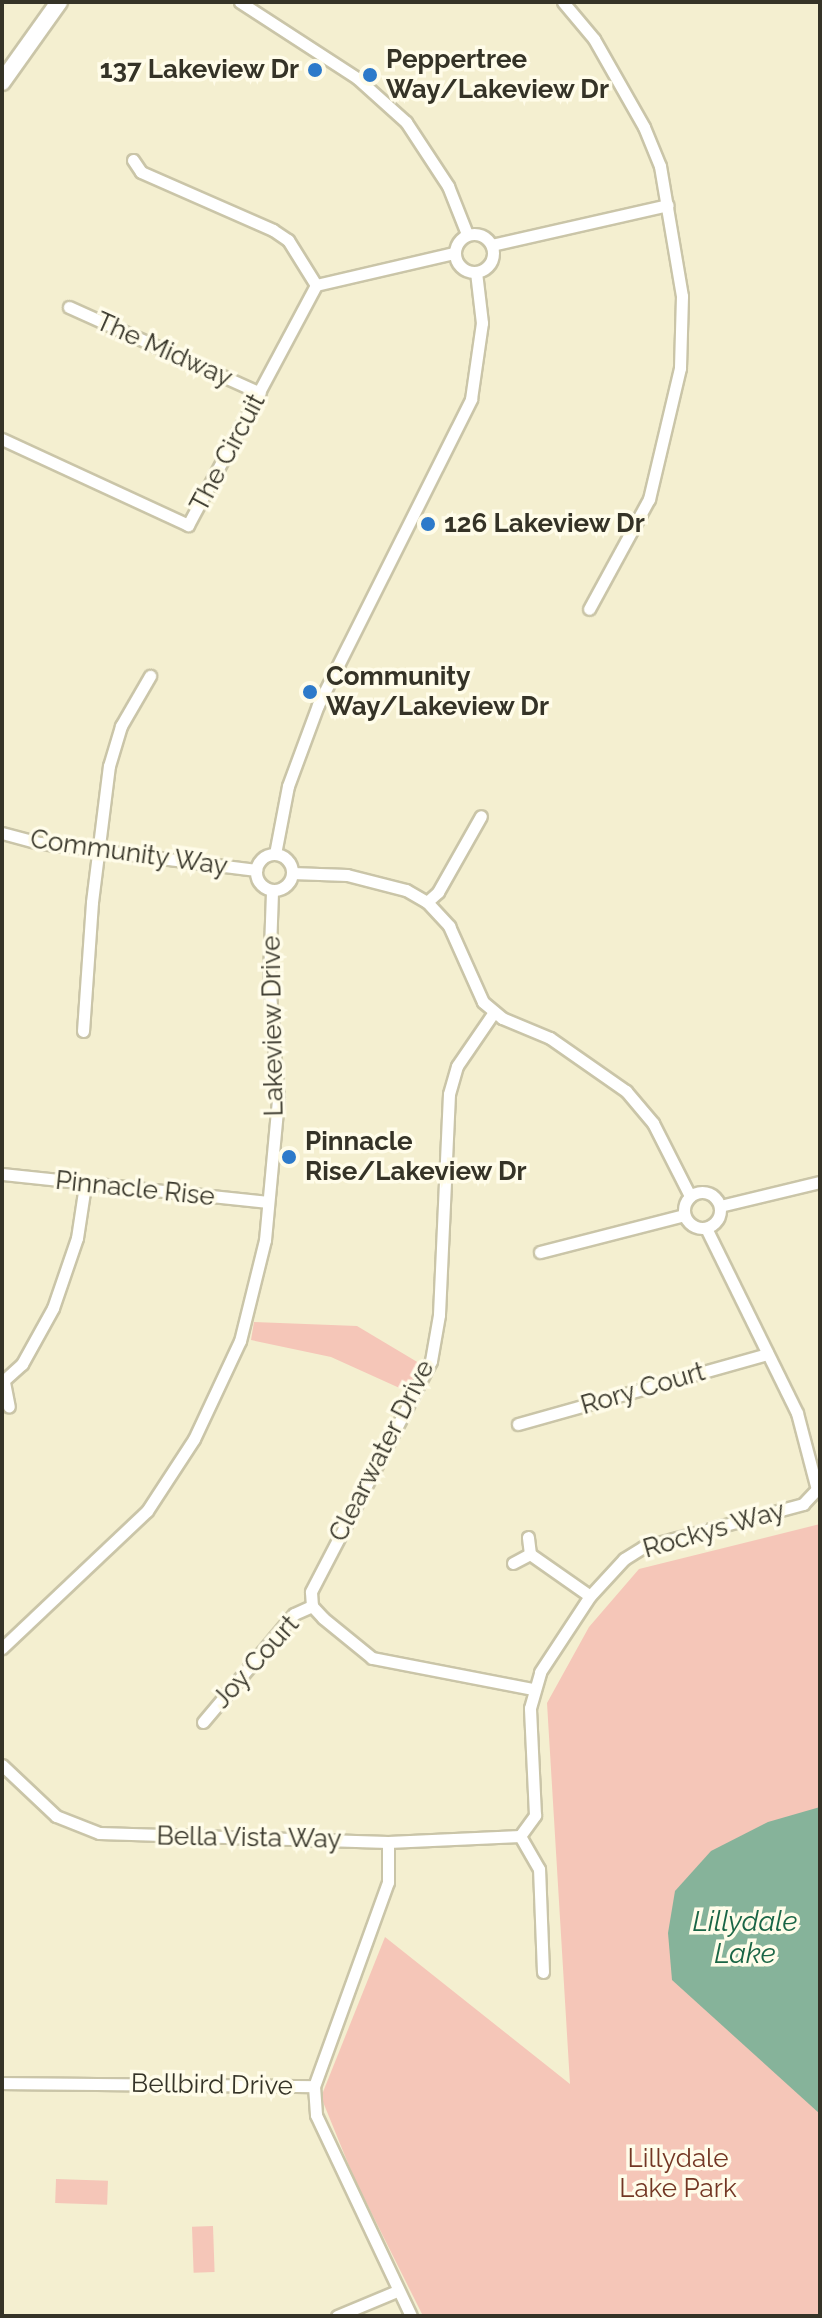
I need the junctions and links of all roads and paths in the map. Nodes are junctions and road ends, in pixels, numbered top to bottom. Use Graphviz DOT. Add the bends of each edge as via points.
graph roads {
  1 [pos="59,2"];
  2 [pos="240,2"];
  3 [pos="563,2"];
  4 [pos="3,80"];
  5 [pos="133,160"];
  6 [pos="668,205"];
  7 [pos="467,234"];
  8 [pos="492,245"];
  9 [pos="454,253"];
  10 [pos="476,272"];
  11 [pos="316,285"];
  12 [pos="69,307"];
  13 [pos="260,393"];
  14 [pos="2,439"];
  15 [pos="589,609"];
  16 [pos="150,676"];
  17 [pos="481,816"];
  18 [pos="2,833"];
  19 [pos="98,851"];
  20 [pos="275,854"];
  21 [pos="256,870"];
  22 [pos="292,873"];
  23 [pos="272,890"];
  24 [pos="427,902"];
  25 [pos="494,1012"];
  26 [pos="83,1031"];
  27 [pos="2,1174"];
  28 [pos="820,1182"];
  29 [pos="85,1185"];
  30 [pos="690,1196"];
  31 [pos="268,1202"];
  32 [pos="720,1206"];
  33 [pos="684,1215"];
  34 [pos="706,1228"];
  35 [pos="540,1252"];
  36 [pos="767,1354"];
  37 [pos="3,1382"];
  38 [pos="9,1407"];
  39 [pos="518,1424"];
  40 [pos="819,1490"];
  41 [pos="528,1537"];
  42 [pos="530,1554"];
  43 [pos="513,1563"];
  44 [pos="590,1596"];
  45 [pos="312,1606"];
  46 [pos="2,1648"];
  47 [pos="533,1689"];
  48 [pos="203,1722"];
  49 [pos="2,1765"];
  50 [pos="520,1836"];
  51 [pos="388,1842"];
  52 [pos="543,1972"];
  53 [pos="2,2083"];
  54 [pos="314,2086"];
  55 [pos="397,2291"];
  56 [pos="337,2316"];
  57 [pos="411,2316"];
  1 -- 4 [label="main road"];
  2 -- 7 [label="street" via="357,78 398,113 448,186"];
  3 -- 6 [label="street" via="622,82 660,166"];
  5 -- 11 [label="street" via="141,172 288,240"];
  6 -- 8 [label="street"];
  6 -- 15 [label="street" via="682,296 680,368 669,425 649,499"];
  7 -- 8 [label="street" via="484,236"];
  7 -- 9 [label="street"];
  8 -- 10 [label="street" via="491,263"];
  9 -- 10 [label="street" via="459,265"];
  9 -- 11 [label="street"];
  10 -- 20 [label="street" via="482,323 471,399 318,705 288,786"];
  11 -- 13 [label="street, The Circuit"];
  12 -- 13 [label="street, The Midway"];
  13 -- 14 [label="street, The Circuit" via="188,525"];
  16 -- 19 [label="street" via="121,726 109,766"];
  17 -- 24 [label="street"];
  18 -- 19 [label="street, Community Way"];
  19 -- 21 [label="street, Community Way"];
  19 -- 26 [label="street"];
  20 -- 21 [label="street" via="262,859"];
  20 -- 22 [label="street" via="287,860"];
  21 -- 23 [label="street" via="259,882"];
  22 -- 23 [label="street" via="286,885"];
  22 -- 24 [label="street" via="347,875 406,890"];
  23 -- 31 [label="street, Lakeview Drive" via="269,978 279,1068"];
  24 -- 25 [label="street" via="449,926 474,989"];
  25 -- 30 [label="street" via="550,1038 626,1091 653,1123"];
  25 -- 45 [label="street, Clearwater Drive" via="457,1066 449,1094 439,1315 431,1361 316,1581"];
  27 -- 29 [label="street, Pinnacle Rise"];
  28 -- 32 [label="street"];
  29 -- 31 [label="street, Pinnacle Rise"];
  29 -- 37 [label="street" via="77,1238 53,1308 22,1364"];
  30 -- 32 [label="street" via="713,1195"];
  30 -- 33 [label="street"];
  31 -- 46 [label="street, Lakeview Drive" via="262,1253 240,1341 194,1439 130,1531"];
  32 -- 34 [label="street" via="715,1223"];
  33 -- 34 [label="street" via="689,1223"];
  33 -- 35 [label="street"];
  34 -- 36 [label="street"];
  36 -- 39 [label="street, Rory Court"];
  36 -- 40 [label="street" via="806,1433"];
  37 -- 38 [label="street"];
  40 -- 44 [label="street, Rockys Way" via="803,1504 643,1547"];
  41 -- 42 [label="street"];
  42 -- 43 [label="street"];
  42 -- 44 [label="street"];
  44 -- 47 [label="street, Rockys Way"];
  45 -- 47 [label="street" via="372,1658"];
  45 -- 48 [label="street, Joy Court" via="294,1614"];
  47 -- 50 [label="street" via="535,1815"];
  49 -- 51 [label="street, Bella Vista Way" via="56,1816 99,1833"];
  50 -- 51 [label="street, Bella Vista Way"];
  50 -- 52 [label="street" via="539,1869"];
  51 -- 54 [label="street" via="388,1882"];
  53 -- 54 [label="street, Bellbird Drive"];
  54 -- 55 [label="street, Bellbird Drive" via="316,2115"];
  55 -- 56 [label="street"];
  55 -- 57 [label="street, Bellbird Drive"];
}
